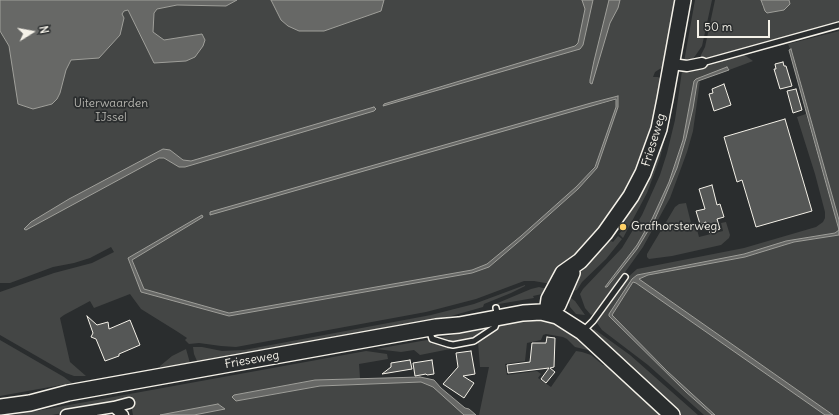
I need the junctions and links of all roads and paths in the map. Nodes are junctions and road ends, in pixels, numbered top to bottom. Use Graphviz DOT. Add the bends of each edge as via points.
graph roads {
  1 [pos="683,0"];
  2 [pos="839,25"];
  3 [pos="702,63"];
  4 [pos="672,64"];
  5 [pos="625,277"];
  6 [pos="551,307"];
  7 [pos="582,332"];
  8 [pos="68,393"];
  9 [pos="0,399"];
  10 [pos="129,403"];
  11 [pos="0,407"];
  12 [pos="114,407"];
  13 [pos="66,415"];
  14 [pos="123,415"];
  15 [pos="672,415"];
  1 -- 4 [label="main road, Frieseweg"];
  2 -- 3 [label="lane"];
  3 -- 4 [label="street" via="687,66"];
  4 -- 6 [label="main road, Frieseweg" via="659,129 640,181 597,244 563,273"];
  5 -- 7 [label="lane" via="594,320"];
  6 -- 7 [label="main road" via="561,319"];
  6 -- 8 [label="main road, Frieseweg" via="535,312 497,313 459,325 432,327"];
  7 -- 15 [label="main road"];
  8 -- 9 [label="main road, Frieseweg"];
  8 -- 11 [label="main road, Frieseweg" via="30,403"];
  10 -- 12 [label="street"];
  12 -- 13 [label="street"];
  12 -- 14 [label="street"];
}
